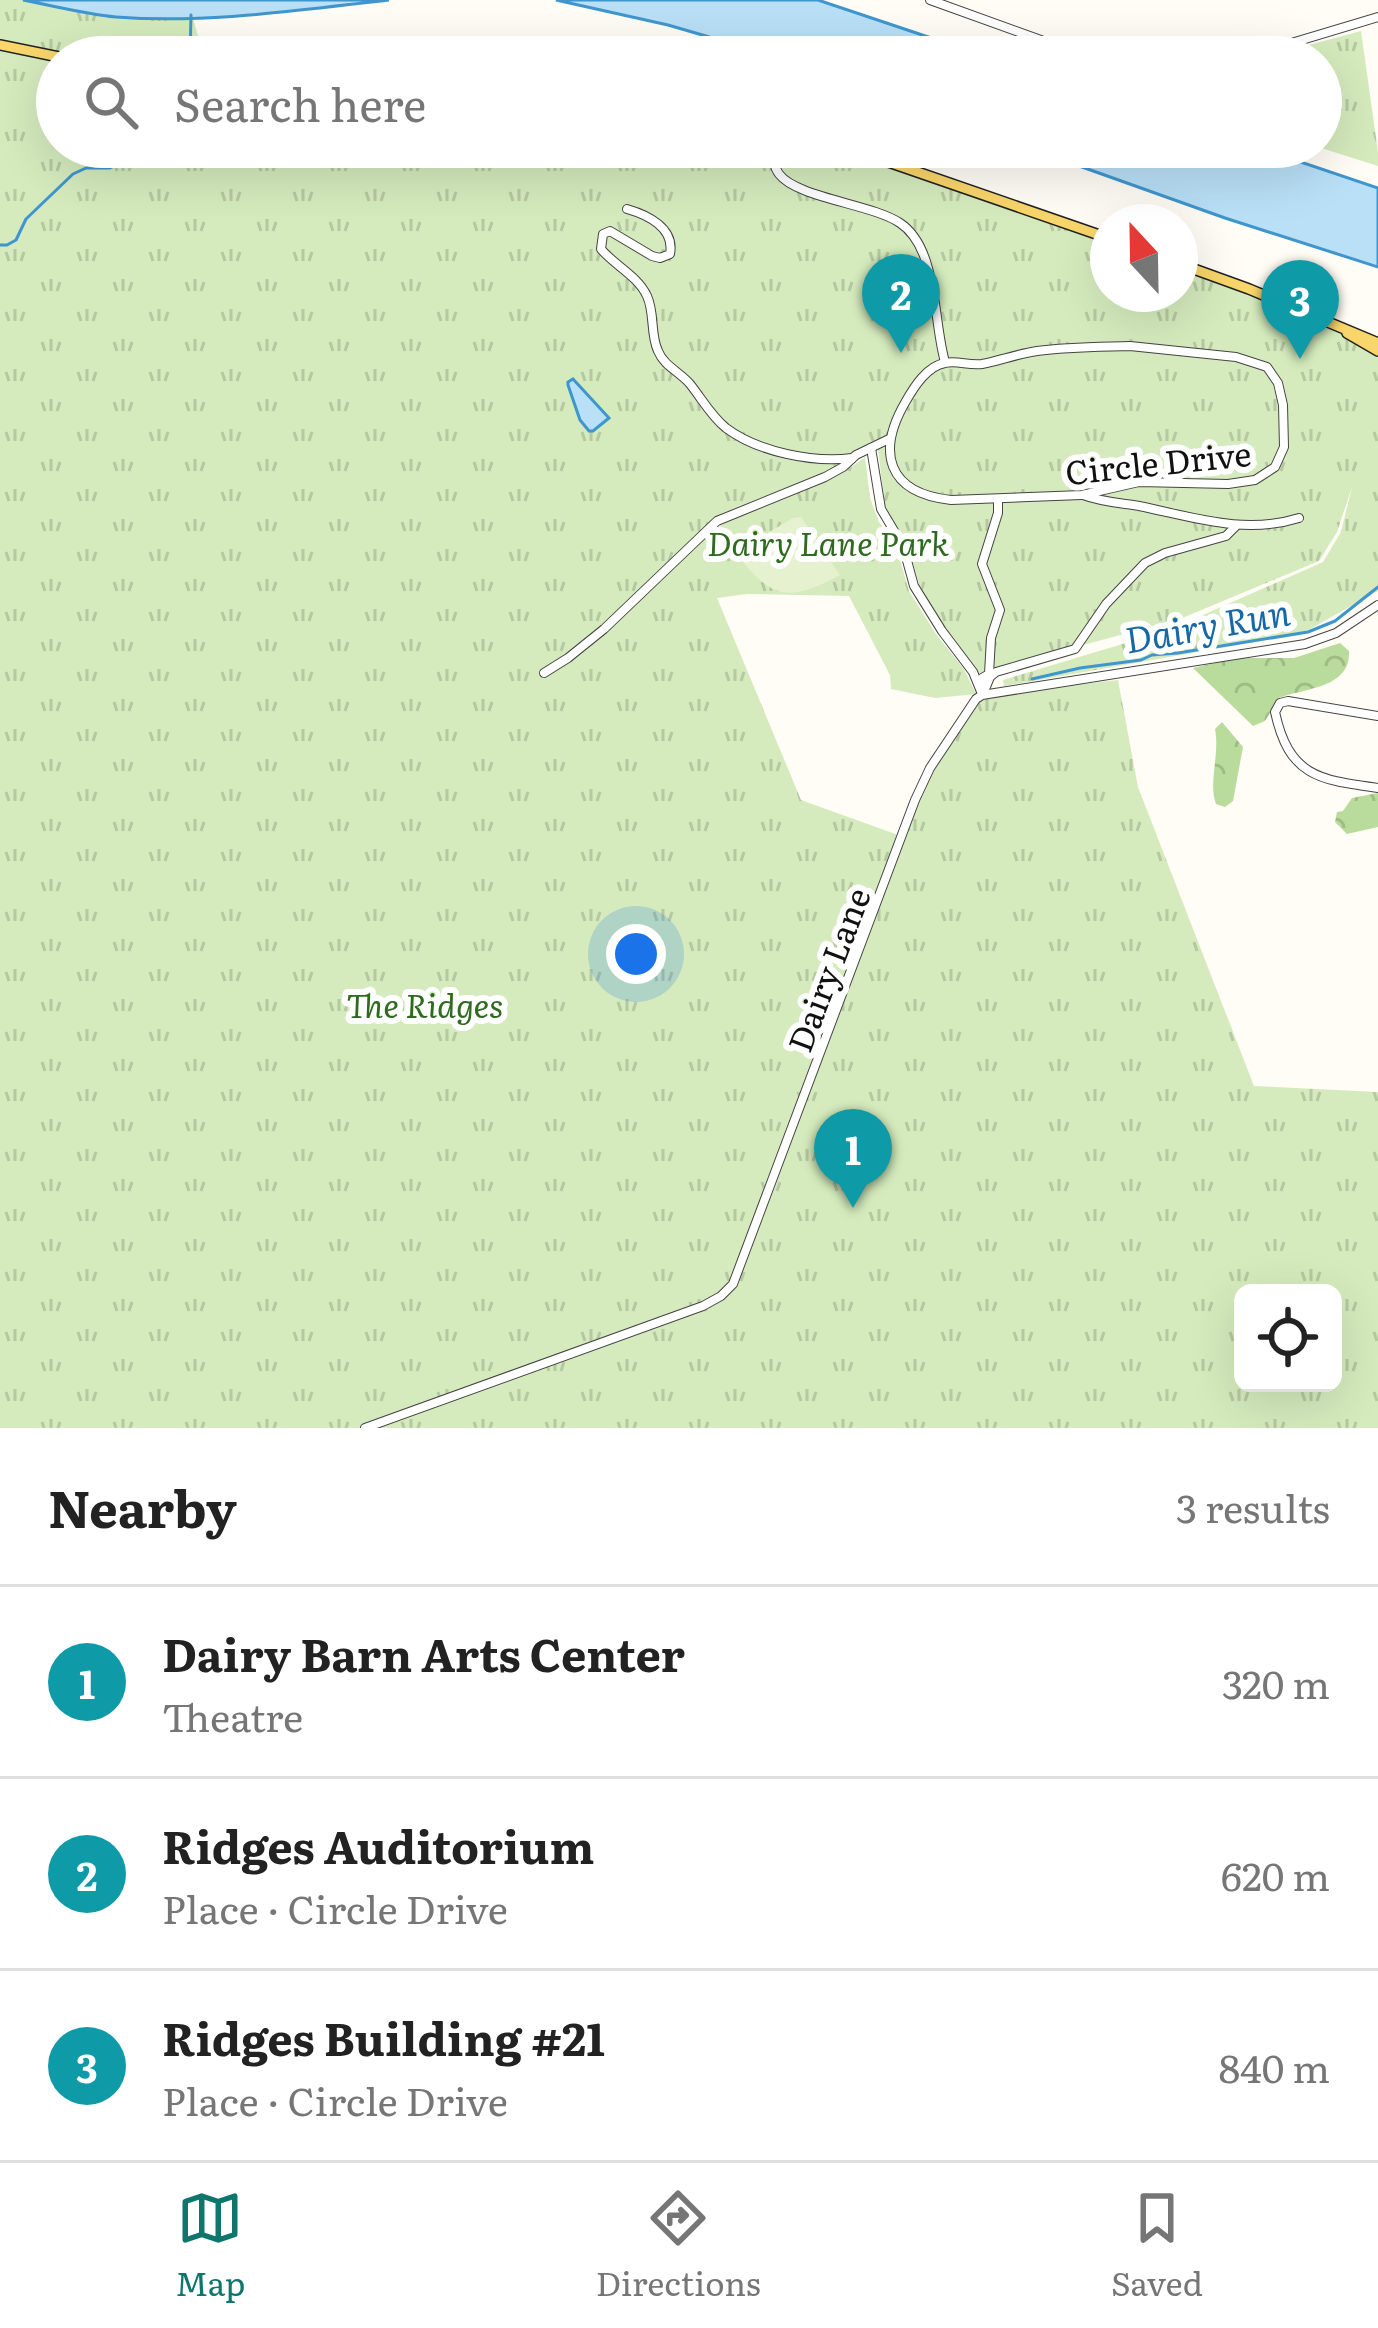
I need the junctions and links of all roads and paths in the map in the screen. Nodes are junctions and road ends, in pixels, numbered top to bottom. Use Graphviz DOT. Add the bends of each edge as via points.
graph roads {
  1 [pos="930,0"];
  2 [pos="1378,17"];
  3 [pos="1030,36"];
  4 [pos="1315,36"];
  5 [pos="0,45"];
  6 [pos="36,52"];
  7 [pos="776,168"];
  8 [pos="906,168"];
  9 [pos="627,209"];
  10 [pos="1090,232"];
  11 [pos="1198,271"];
  12 [pos="1378,347"];
  13 [pos="945,362"];
  14 [pos="889,439"];
  15 [pos="871,448"];
  16 [pos="852,458"];
  17 [pos="1082,495"];
  18 [pos="998,499"];
  19 [pos="1299,518"];
  20 [pos="1236,526"];
  21 [pos="1378,605"];
  22 [pos="544,673"];
  23 [pos="982,695"];
  24 [pos="1378,716"];
  25 [pos="1378,788"];
  26 [pos="365,1428"];
  1 -- 3 [label="street"];
  2 -- 4 [label="street"];
  5 -- 6 [label="main road"];
  7 -- 13 [label="street" via="786,181 892,218 913,235 926,257"];
  8 -- 10 [label="main road"];
  9 -- 16 [label="street" via="664,229 670,254 652,256 610,231 601,249 643,288 658,352 712,414 746,441 810,458"];
  11 -- 12 [label="main road"];
  13 -- 14 [label="street" via="916,385"];
  13 -- 17 [label="street, Circle Drive" via="1144,346 1255,361 1277,380 1284,447 1266,475 1228,484 1127,482"];
  14 -- 15 [label="street"];
  14 -- 18 [label="street, Circle Drive" via="895,470 913,489 941,499"];
  15 -- 16 [label="street"];
  15 -- 23 [label="street" via="881,509 914,586"];
  16 -- 22 [label="street" via="826,477 712,524 604,629"];
  17 -- 18 [label="street, Circle Drive"];
  17 -- 20 [label="street"];
  18 -- 23 [label="street" via="982,558 1000,610"];
  19 -- 20 [label="street"];
  20 -- 23 [label="street" via="1153,558 1075,649 996,672"];
  21 -- 23 [label="street" via="1305,644"];
  23 -- 26 [label="street, Dairy Lane" via="919,790 733,1284 703,1306"];
  24 -- 25 [label="street" via="1288,700 1275,712 1306,771"];
}
